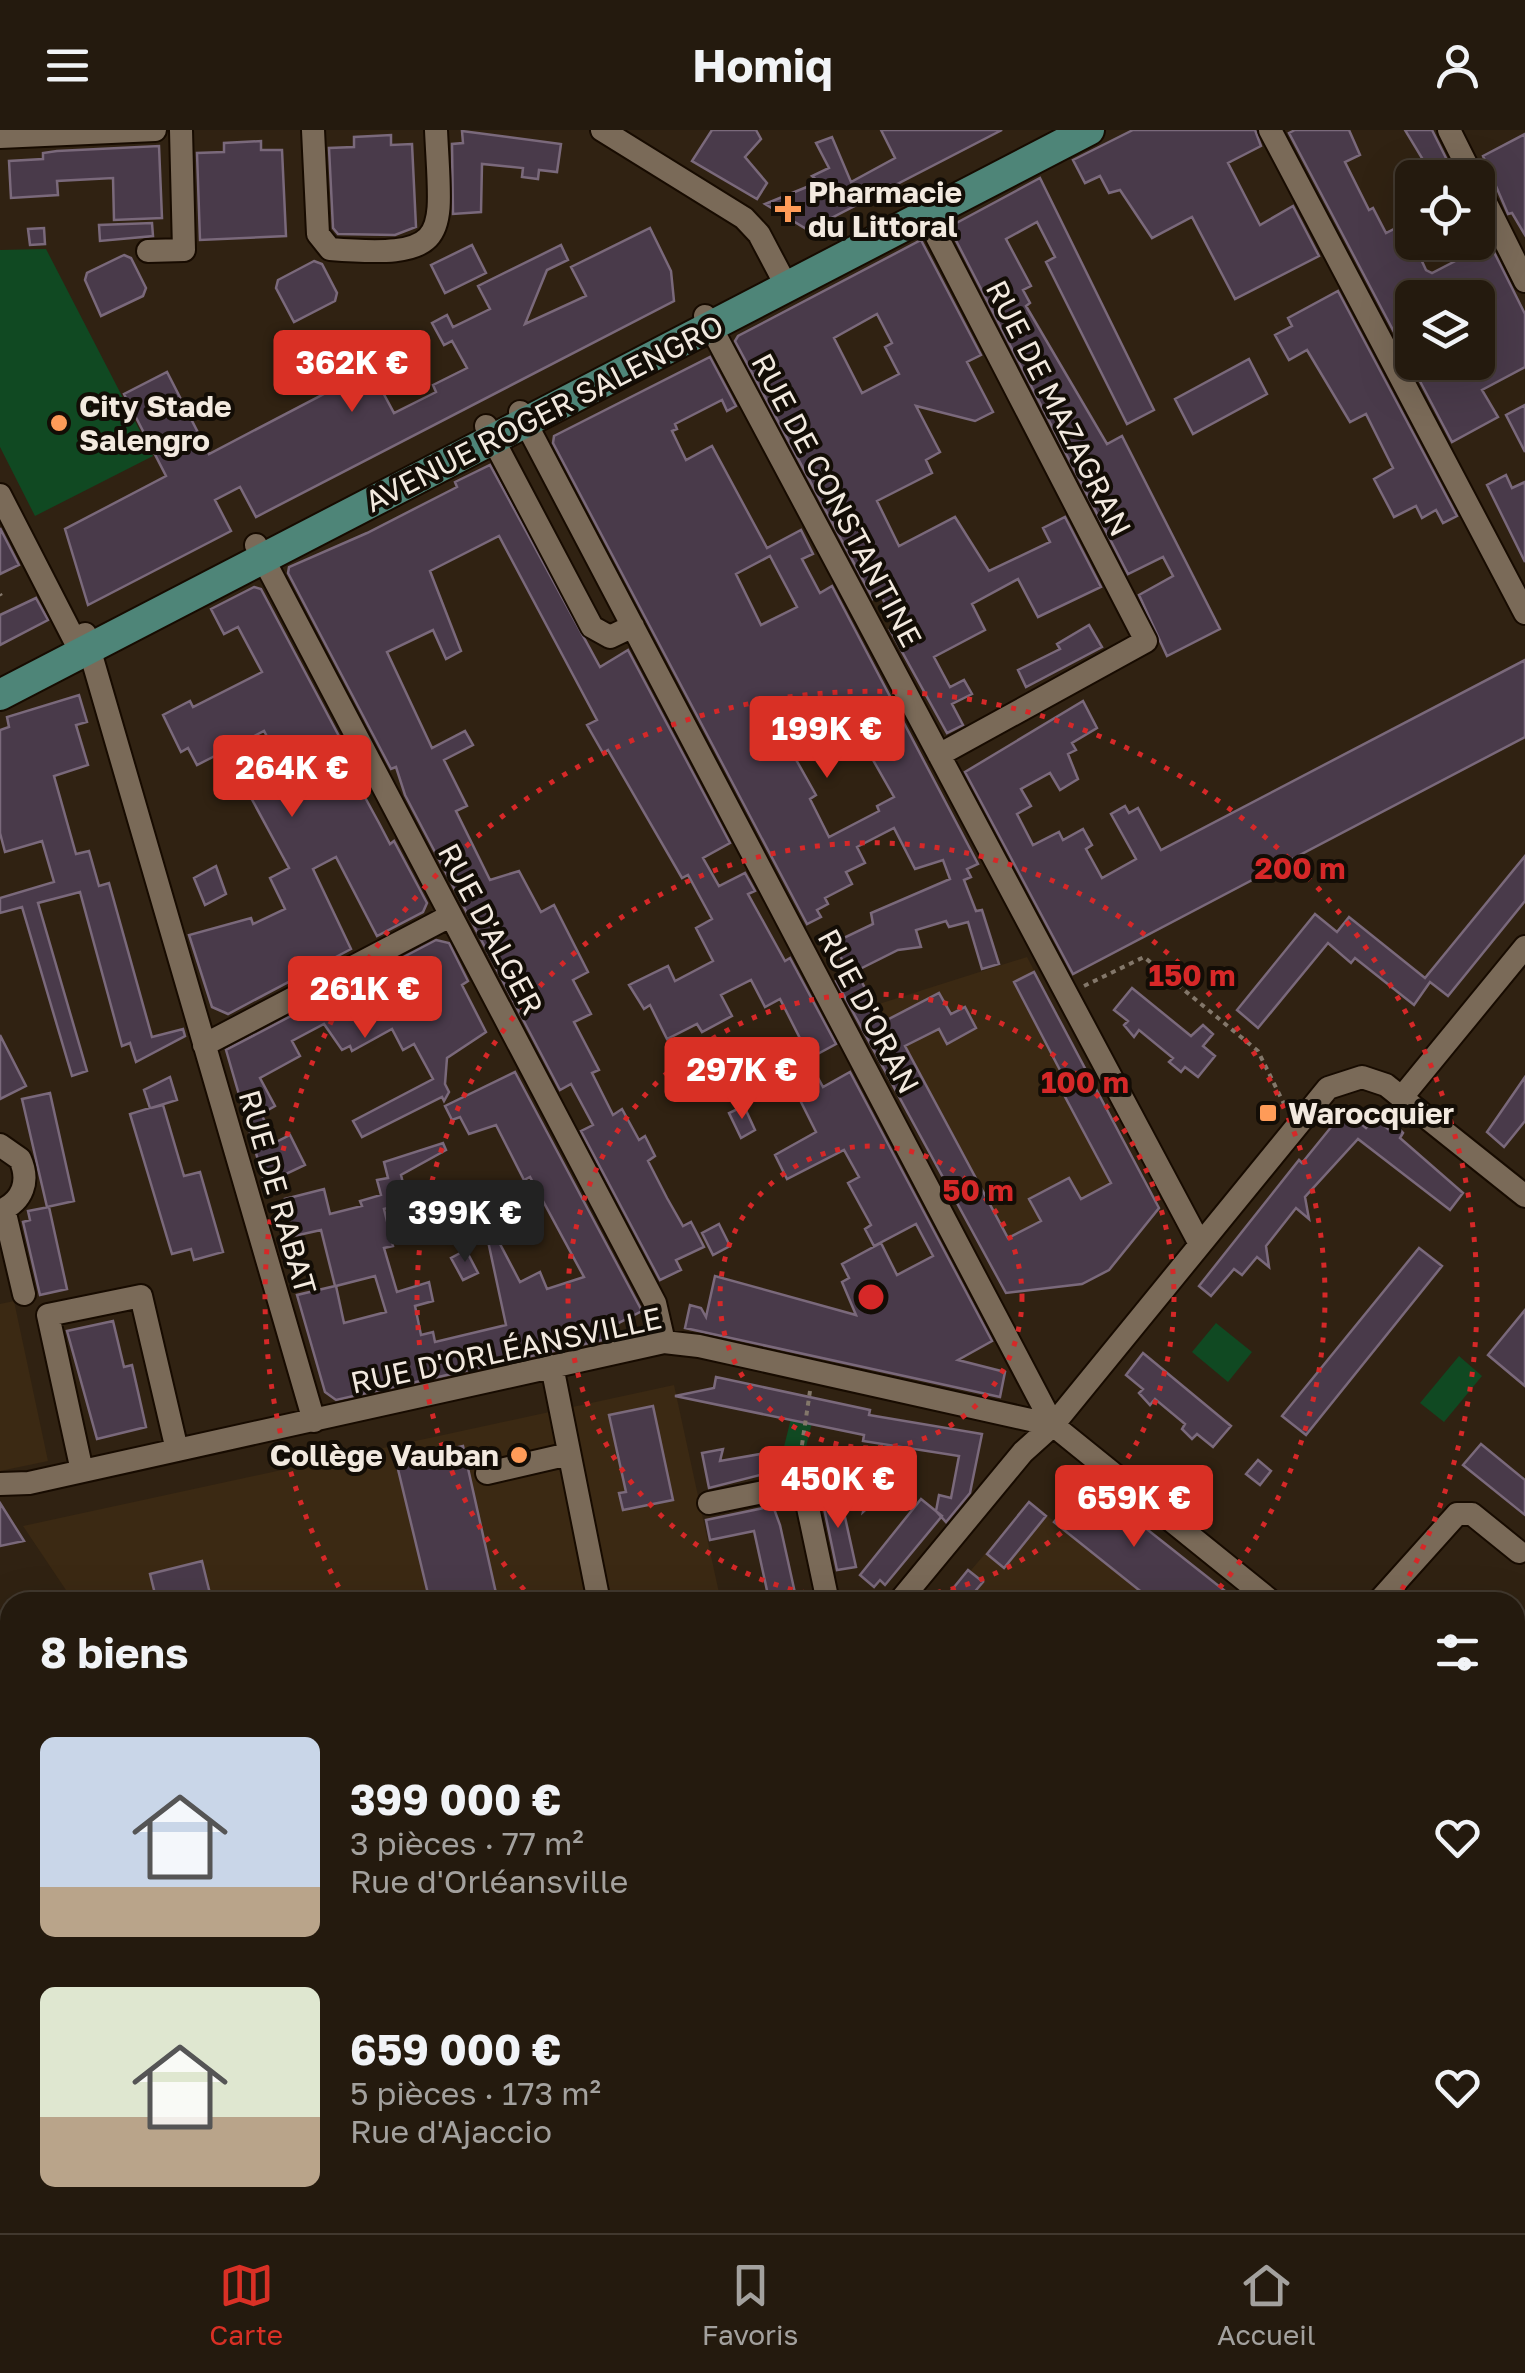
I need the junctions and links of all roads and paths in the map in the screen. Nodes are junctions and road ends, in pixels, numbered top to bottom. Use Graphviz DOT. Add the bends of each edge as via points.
graph roads {
  1 [pos="154,130"];
  2 [pos="180,130"];
  3 [pos="313,130"];
  4 [pos="436,130"];
  5 [pos="602,130"];
  6 [pos="1057,130"];
  7 [pos="1088,130"];
  8 [pos="1270,130"];
  9 [pos="1448,130"];
  10 [pos="91,131"];
  11 [pos="0,137"];
  12 [pos="1464,160"];
  13 [pos="922,208"];
  14 [pos="1495,212"];
  15 [pos="1518,247"];
  16 [pos="148,251"];
  17 [pos="784,280"];
  18 [pos="1525,281"];
  19 [pos="707,320"];
  20 [pos="522,416"];
  21 [pos="490,432"];
  22 [pos="0,495"];
  23 [pos="260,552"];
  24 [pos="1525,613"];
  25 [pos="632,626"];
  26 [pos="83,641"];
  27 [pos="0,678"];
  28 [pos="0,695"];
  29 [pos="938,756"];
  30 [pos="450,916"];
  31 [pos="1525,947"];
  32 [pos="1066,994"];
  33 [pos="204,1046"];
  34 [pos="1402,1096"];
  35 [pos="1295,1126"];
  36 [pos="0,1145"];
  37 [pos="1525,1196"];
  38 [pos="2,1210"];
  39 [pos="1200,1244"];
  40 [pos="24,1294"];
  41 [pos="664,1342"];
  42 [pos="552,1366"];
  43 [pos="814,1371"];
  44 [pos="314,1420"];
  45 [pos="1053,1425"];
  46 [pos="177,1450"];
  47 [pos="569,1454"];
  48 [pos="82,1471"];
  49 [pos="487,1472"];
  50 [pos="29,1482"];
  51 [pos="0,1484"];
  52 [pos="803,1484"];
  53 [pos="0,1495"];
  54 [pos="708,1503"];
  55 [pos="1519,1552"];
  56 [pos="597,1592"];
  57 [pos="826,1592"];
  58 [pos="907,1592"];
  59 [pos="1260,1592"];
  60 [pos="1387,1592"];
  1 -- 10 [label="street"];
  2 -- 16 [label="street" via="184,250"];
  3 -- 4 [label="street" via="318,234 330,248 374,252 406,249 432,237 440,221"];
  5 -- 17 [label="street" via="744,218"];
  6 -- 13 [label="main road, AVENUE ROGER SALENGRO"];
  7 -- 13 [label="main road, AVENUE ROGER SALENGRO"];
  8 -- 24 [label="street"];
  9 -- 12 [label="street"];
  10 -- 11 [label="street"];
  13 -- 17 [label="main road, AVENUE ROGER SALENGRO"];
  13 -- 29 [label="street, RUE DE MAZAGRAN" via="1146,641"];
  14 -- 15 [label="street"];
  15 -- 18 [label="street"];
  17 -- 19 [label="main road, AVENUE ROGER SALENGRO"];
  19 -- 20 [label="main road, AVENUE ROGER SALENGRO"];
  19 -- 29 [label="street, RUE DE CONSTANTINE"];
  20 -- 21 [label="main road, AVENUE ROGER SALENGRO"];
  20 -- 25 [label="street, RUE D'ORAN"];
  21 -- 23 [label="main road, AVENUE ROGER SALENGRO"];
  21 -- 25 [label="street" via="592,627 610,637"];
  22 -- 26 [label="street, RUE DE RABAT"];
  23 -- 26 [label="main road, AVENUE ROGER SALENGRO"];
  23 -- 30 [label="street, RUE D'ALGER"];
  25 -- 45 [label="street, RUE D'ORAN"];
  26 -- 27 [label="main road, AVENUE ROGER SALENGRO"];
  26 -- 28 [label="main road, AVENUE ROGER SALENGRO"];
  26 -- 33 [label="street, RUE DE RABAT"];
  29 -- 32 [label="street, RUE DE CONSTANTINE"];
  30 -- 33 [label="street"];
  30 -- 41 [label="street, RUE D'ALGER" via="655,1302"];
  31 -- 34 [label="street"];
  32 -- 35 [label="path" via="1144,956 1258,1051"];
  32 -- 39 [label="street, RUE DE CONSTANTINE"];
  33 -- 44 [label="street, RUE DE RABAT"];
  34 -- 35 [label="street" via="1373,1079 1351,1078 1328,1088"];
  34 -- 37 [label="street"];
  35 -- 39 [label="street"];
  36 -- 38 [label="street" via="16,1155 25,1174 20,1196"];
  38 -- 40 [label="street"];
  39 -- 45 [label="street"];
  41 -- 42 [label="street, RUE D'ORLÉANSVILLE"];
  41 -- 43 [label="street, RUE D'ORLÉANSVILLE"];
  42 -- 44 [label="street, RUE D'ORLÉANSVILLE"];
  42 -- 47 [label="street"];
  43 -- 45 [label="street, RUE D'ORLÉANSVILLE"];
  43 -- 52 [label="path" via="798,1459"];
  44 -- 46 [label="street, RUE D'ORLÉANSVILLE"];
  45 -- 58 [label="street"];
  45 -- 59 [label="street"];
  46 -- 48 [label="street, RUE D'ORLÉANSVILLE"];
  46 -- 48 [label="street" via="141,1296 48,1315"];
  47 -- 49 [label="street"];
  47 -- 56 [label="street"];
  48 -- 50 [label="street, RUE D'ORLÉANSVILLE"];
  50 -- 51 [label="street, RUE D'ORLÉANSVILLE"];
  50 -- 53 [label="street, RUE D'ORLÉANSVILLE"];
  52 -- 54 [label="street"];
  52 -- 57 [label="street"];
  55 -- 60 [label="street" via="1472,1514 1456,1514"];
}
